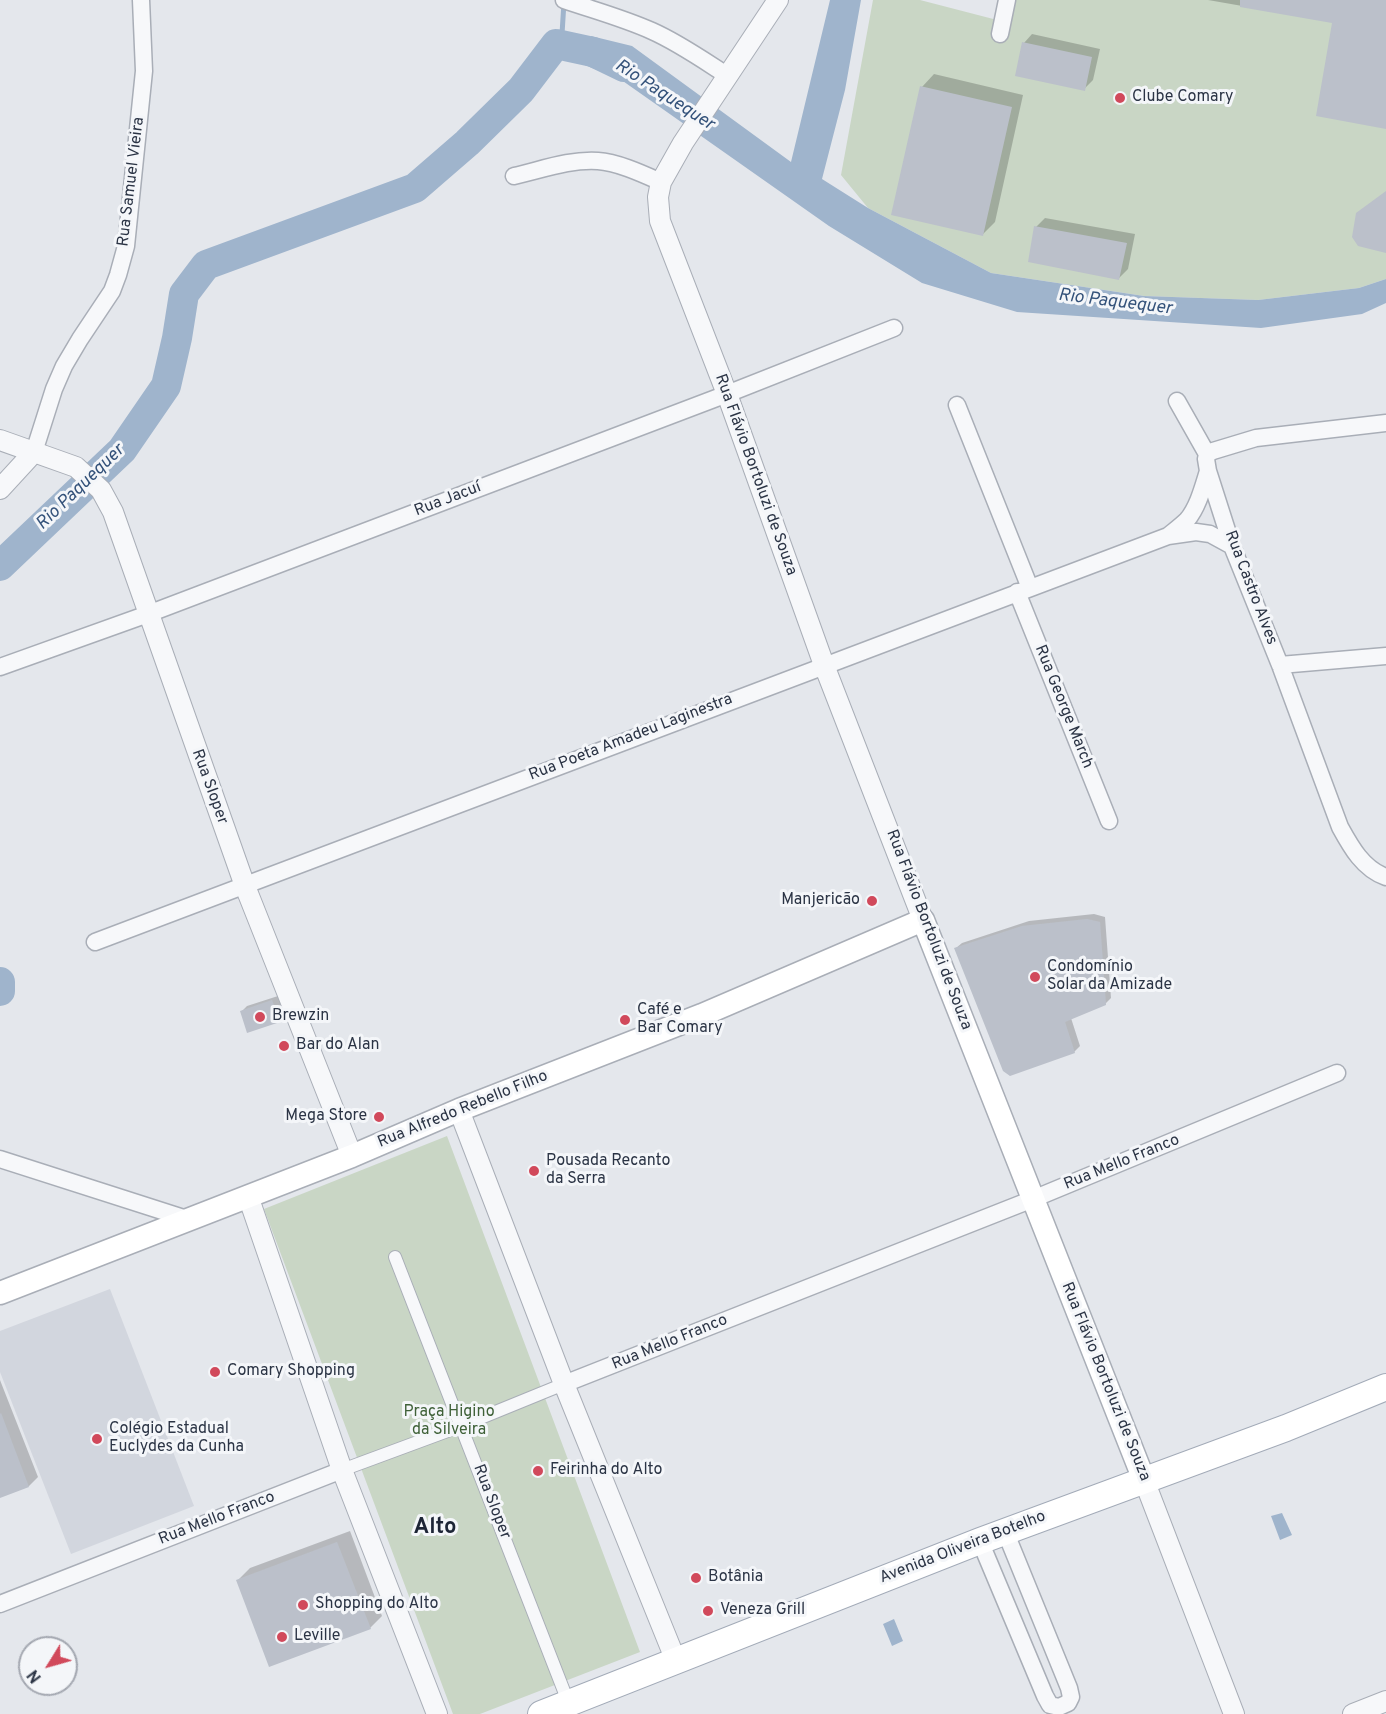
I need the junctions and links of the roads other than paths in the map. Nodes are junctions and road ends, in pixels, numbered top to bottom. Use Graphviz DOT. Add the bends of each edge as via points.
graph roads {
  1 [pos="141,0"];
  2 [pos="564,0"];
  3 [pos="778,0"];
  4 [pos="1007,0"];
  5 [pos="1000,34"];
  6 [pos="728,76"];
  7 [pos="514,176"];
  8 [pos="661,182"];
  9 [pos="894,328"];
  10 [pos="727,394"];
  11 [pos="1177,401"];
  12 [pos="957,405"];
  13 [pos="1386,423"];
  14 [pos="0,440"];
  15 [pos="34,452"];
  16 [pos="1207,454"];
  17 [pos="1208,471"];
  18 [pos="0,489"];
  19 [pos="1168,536"];
  20 [pos="1232,546"];
  21 [pos="1023,590"];
  22 [pos="147,614"];
  23 [pos="1386,656"];
  24 [pos="824,664"];
  25 [pos="1280,665"];
  26 [pos="0,667"];
  27 [pos="1109,821"];
  28 [pos="1386,877"];
  29 [pos="245,886"];
  30 [pos="923,920"];
  31 [pos="95,942"];
  32 [pos="1337,1073"];
  33 [pos="459,1110"];
  34 [pos="352,1156"];
  35 [pos="0,1159"];
  36 [pos="248,1196"];
  37 [pos="1033,1199"];
  38 [pos="187,1219"];
  39 [pos="394,1257"];
  40 [pos="0,1293"];
  41 [pos="564,1384"];
  42 [pos="1386,1387"];
  43 [pos="461,1426"];
  44 [pos="342,1470"];
  45 [pos="1144,1480"];
  46 [pos="1005,1531"];
  47 [pos="980,1541"];
  48 [pos="0,1604"];
  49 [pos="676,1661"];
  50 [pos="1386,1701"];
  51 [pos="571,1709"];
  52 [pos="437,1714"];
  53 [pos="541,1714"];
  54 [pos="1234,1714"];
  55 [pos="1353,1714"];
  1 -- 15 [label="street, Rua Samuel Vieira" via="144,71 126,246 112,291 57,382"];
  2 -- 6 [label="street" via="653,31"];
  3 -- 6 [label="street, Rua Flávio Bortoluzi de Souza"];
  4 -- 5 [label="street"];
  6 -- 8 [label="street, Rua Flávio Bortoluzi de Souza"];
  7 -- 8 [label="street" via="557,165 599,161 638,171"];
  8 -- 10 [label="street, Rua Flávio Bortoluzi de Souza" via="660,221"];
  9 -- 10 [label="street, Rua Jacuí"];
  10 -- 22 [label="street, Rua Jacuí"];
  10 -- 24 [label="street, Rua Flávio Bortoluzi de Souza"];
  11 -- 16 [label="street"];
  12 -- 21 [label="street, Rua George March"];
  13 -- 16 [label="street" via="1256,438"];
  14 -- 15 [label="street, Rua Sloper"];
  15 -- 18 [label="street"];
  15 -- 22 [label="street, Rua Sloper" via="76,466 101,490"];
  16 -- 17 [label="street, Rua Castro Alves"];
  17 -- 19 [label="street, Rua Poeta Amadeu Laginestra" via="1191,514"];
  17 -- 20 [label="street, Rua Castro Alves"];
  19 -- 20 [label="street, Rua Poeta Amadeu Laginestra" via="1210,534"];
  19 -- 21 [label="street, Rua Poeta Amadeu Laginestra"];
  20 -- 25 [label="street, Rua Castro Alves"];
  21 -- 24 [label="street, Rua Poeta Amadeu Laginestra"];
  21 -- 27 [label="street, Rua George March"];
  22 -- 26 [label="street, Rua Jacuí"];
  22 -- 29 [label="street, Rua Sloper"];
  23 -- 25 [label="street"];
  24 -- 29 [label="street, Rua Poeta Amadeu Laginestra"];
  24 -- 30 [label="street, Rua Flávio Bortoluzi de Souza"];
  25 -- 28 [label="street, Rua Castro Alves" via="1340,827 1366,865"];
  29 -- 31 [label="street, Rua Poeta Amadeu Laginestra"];
  29 -- 34 [label="street, Rua Sloper"];
  30 -- 33 [label="main road, Rua Alfredo Rebello Filho" via="702,1015"];
  30 -- 37 [label="main road, Rua Flávio Bortoluzi de Souza"];
  32 -- 37 [label="street, Rua Mello Franco"];
  33 -- 34 [label="main road, Rua Alfredo Rebello Filho"];
  33 -- 41 [label="street"];
  34 -- 36 [label="main road, Rua Alfredo Rebello Filho"];
  35 -- 38 [label="street"];
  36 -- 38 [label="main road, Rua Alfredo Rebello Filho"];
  36 -- 44 [label="street"];
  37 -- 41 [label="street, Rua Mello Franco"];
  37 -- 45 [label="main road, Rua Flávio Bortoluzi de Souza"];
  38 -- 40 [label="main road, Rua Alfredo Rebello Filho"];
  39 -- 43 [label="street, Rua Sloper"];
  41 -- 43 [label="street, Rua Mello Franco"];
  41 -- 49 [label="street"];
  42 -- 45 [label="main road, Avenida Oliveira Botelho"];
  43 -- 44 [label="street, Rua Mello Franco"];
  43 -- 51 [label="street, Rua Sloper"];
  44 -- 48 [label="street, Rua Mello Franco"];
  44 -- 52 [label="street"];
  45 -- 46 [label="main road, Avenida Oliveira Botelho"];
  45 -- 54 [label="street, Rua Flávio Bortoluzi de Souza"];
  46 -- 47 [label="main road, Avenida Oliveira Botelho"];
  46 -- 47 [label="street" via="1069,1688 1068,1703 1059,1707 1050,1705 1045,1696"];
  47 -- 49 [label="main road, Avenida Oliveira Botelho"];
  49 -- 51 [label="main road, Avenida Oliveira Botelho"];
  50 -- 55 [label="street"];
  51 -- 53 [label="main road, Avenida Oliveira Botelho"];
}
